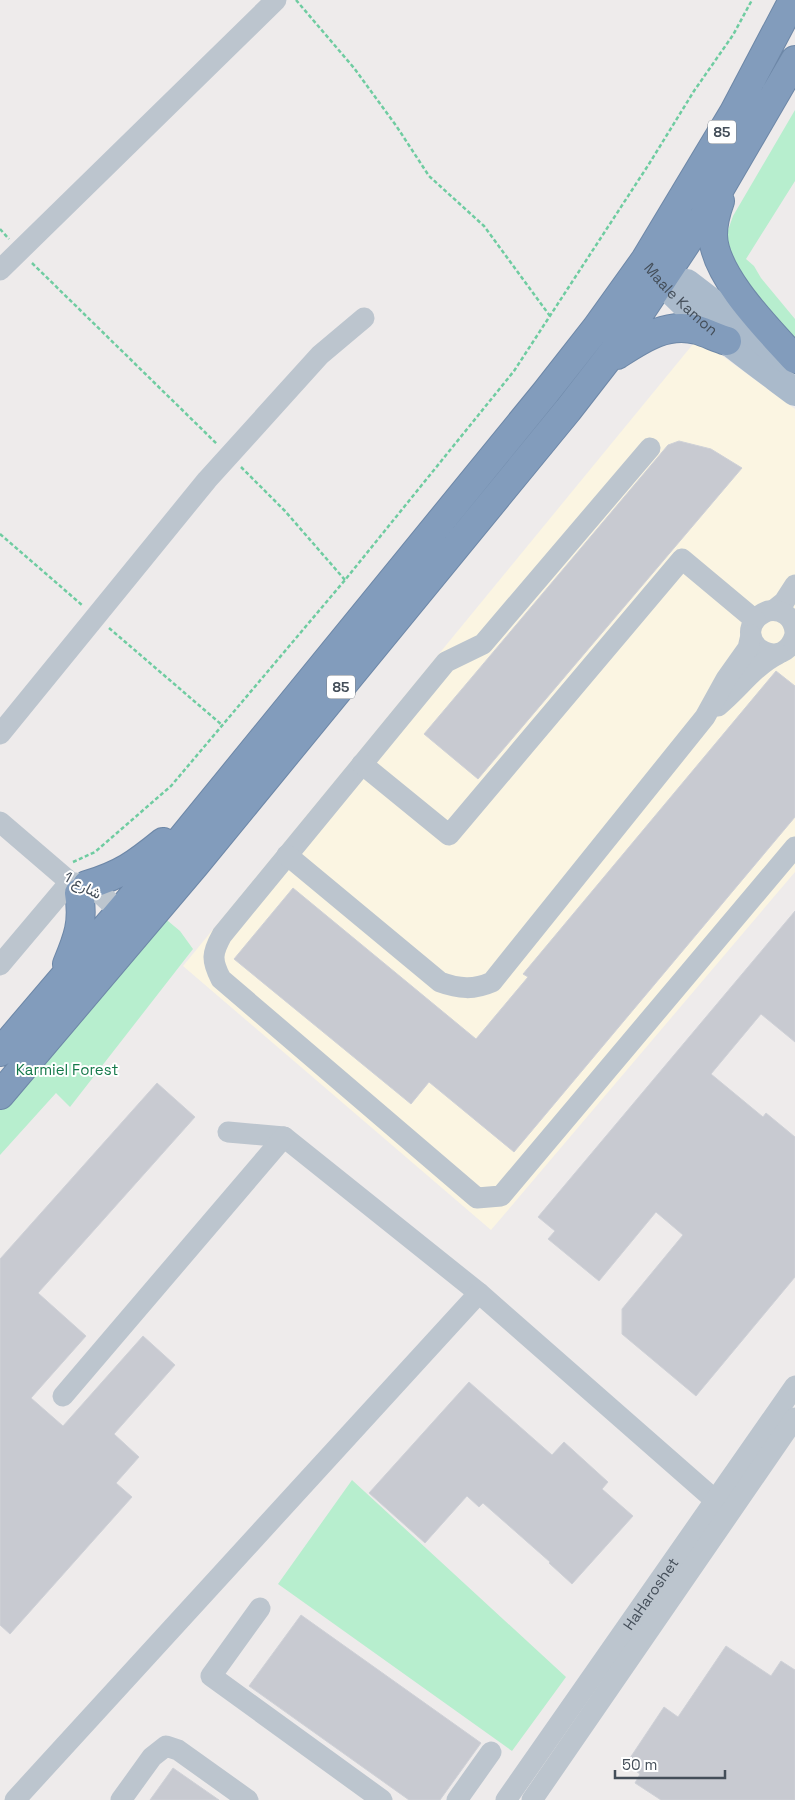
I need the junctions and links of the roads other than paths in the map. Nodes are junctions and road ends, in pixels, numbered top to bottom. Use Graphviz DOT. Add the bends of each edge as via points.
graph roads {
  1 [pos="276,0"];
  2 [pos="793,0"];
  3 [pos="795,60"];
  4 [pos="735,164"];
  5 [pos="0,270"];
  6 [pos="659,270"];
  7 [pos="364,318"];
  8 [pos="727,341"];
  9 [pos="795,359"];
  10 [pos="603,364"];
  11 [pos="795,365"];
  12 [pos="795,392"];
  13 [pos="650,448"];
  14 [pos="795,585"];
  15 [pos="774,610"];
  16 [pos="753,628"];
  17 [pos="792,640"];
  18 [pos="705,717"];
  19 [pos="0,734"];
  20 [pos="362,764"];
  21 [pos="204,811"];
  22 [pos="0,822"];
  23 [pos="795,847"];
  24 [pos="287,855"];
  25 [pos="73,882"];
  26 [pos="115,916"];
  27 [pos="135,936"];
  28 [pos="0,964"];
  29 [pos="60,982"];
  30 [pos="0,1052"];
  31 [pos="0,1094"];
  32 [pos="228,1132"];
  33 [pos="284,1137"];
  34 [pos="479,1293"];
  35 [pos="795,1386"];
  36 [pos="63,1396"];
  37 [pos="795,1418"];
  38 [pos="716,1501"];
  39 [pos="260,1608"];
  40 [pos="490,1752"];
  41 [pos="15,1800"];
  42 [pos="121,1800"];
  43 [pos="248,1800"];
  44 [pos="382,1800"];
  45 [pos="457,1800"];
  46 [pos="506,1800"];
  47 [pos="532,1800"];
  1 -- 5 [label="street"];
  2 -- 6 [label="highway, 85" via="734,112"];
  3 -- 4 [label="highway, 85"];
  4 -- 6 [label="highway, 85" via="703,218"];
  4 -- 9 [label="highway" via="715,214 713,235 716,252 737,290"];
  6 -- 8 [label="main road, Maale Kamon"];
  6 -- 10 [label="highway, 85" via="620,343"];
  6 -- 11 [label="main road, Maale Kamon"];
  6 -- 21 [label="highway, 85" via="597,327"];
  7 -- 19 [label="street" via="320,355 206,480"];
  8 -- 10 [label="highway" via="696,330 662,330 644,337"];
  8 -- 12 [label="main road, Maale Kamon"];
  10 -- 27 [label="highway, 85"];
  13 -- 20 [label="street" via="483,644 446,662"];
  14 -- 15 [label="street" via="784,602"];
  15 -- 16 [label="street" via="764,613"];
  15 -- 17 [label="street" via="786,614 791,620"];
  16 -- 17 [label="street" via="758,648 768,654"];
  16 -- 18 [label="street" via="748,648"];
  16 -- 20 [label="street" via="682,559 448,836"];
  17 -- 18 [label="street"];
  18 -- 24 [label="street" via="492,982 481,987 454,988 440,982"];
  20 -- 24 [label="street"];
  21 -- 25 [label="highway" via="140,862 120,873"];
  21 -- 26 [label="highway, 85"];
  22 -- 25 [label="street, شارع 1"];
  23 -- 24 [label="street" via="500,1196 477,1198 221,979 214,966 214,950 222,934"];
  25 -- 26 [label="street, شارع 1" via="103,896"];
  25 -- 28 [label="street"];
  25 -- 29 [label="highway" via="81,922"];
  26 -- 27 [label="street, شارع 1"];
  26 -- 29 [label="highway, 85"];
  27 -- 31 [label="highway, 85"];
  29 -- 30 [label="highway, 85"];
  32 -- 33 [label="street"];
  33 -- 34 [label="street"];
  33 -- 36 [label="street"];
  34 -- 38 [label="street"];
  34 -- 41 [label="street"];
  35 -- 38 [label="street, HaHaroshet"];
  37 -- 47 [label="street, HaHaroshet"];
  38 -- 46 [label="street, HaHaroshet"];
  39 -- 44 [label="street" via="211,1676"];
  40 -- 45 [label="street"];
  42 -- 43 [label="street" via="152,1757 166,1746 178,1750"];
}
